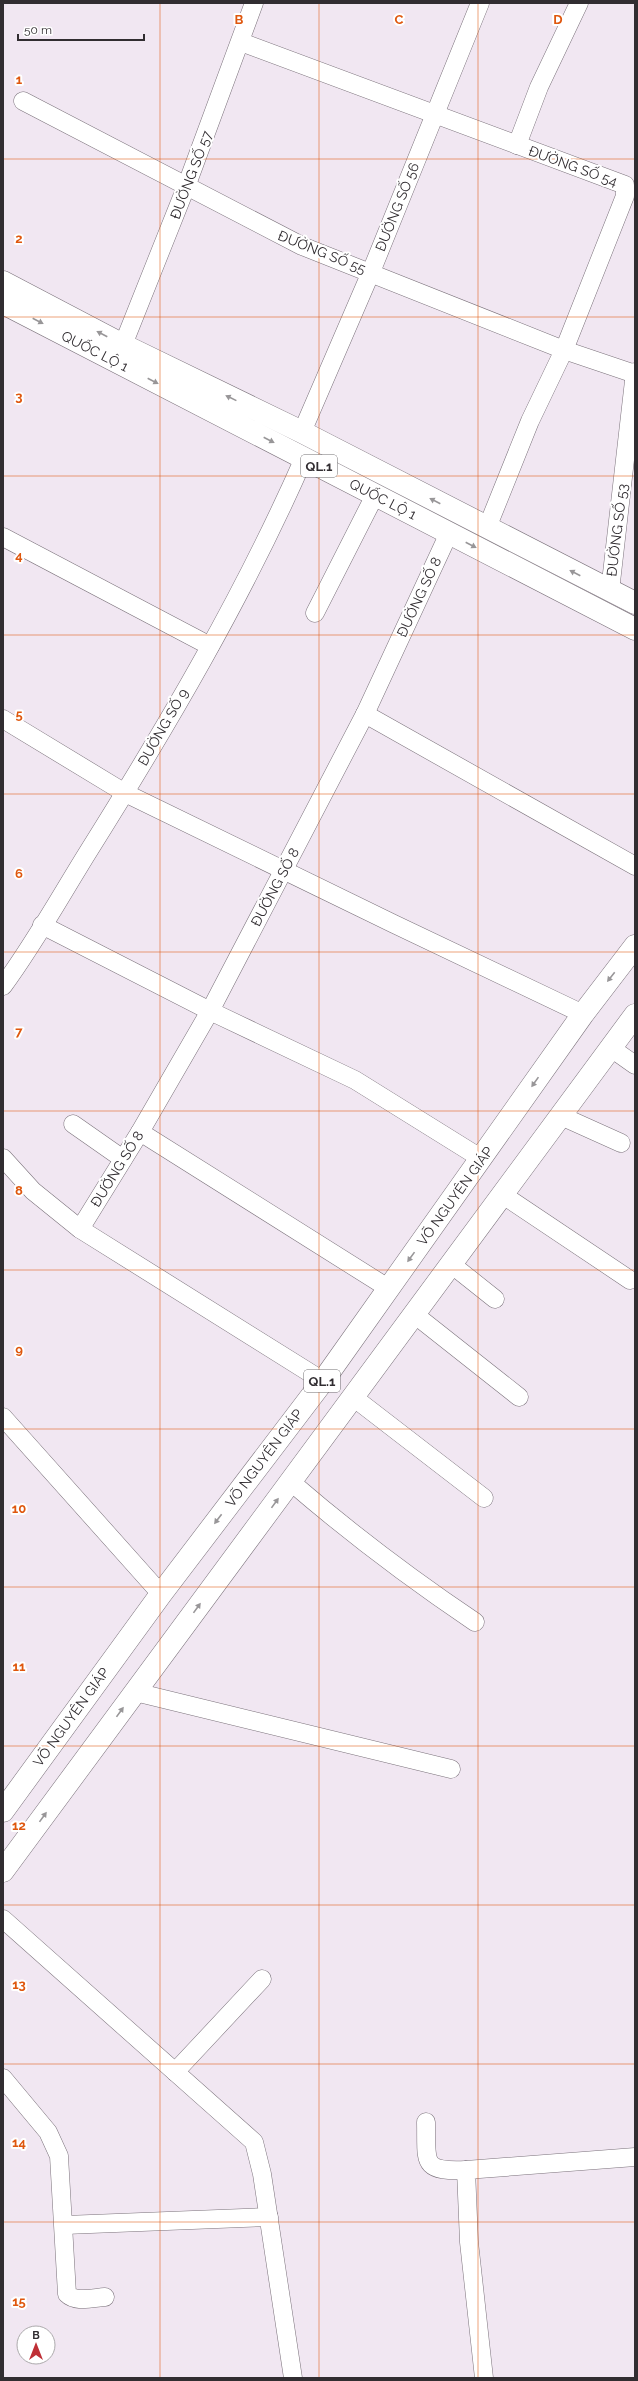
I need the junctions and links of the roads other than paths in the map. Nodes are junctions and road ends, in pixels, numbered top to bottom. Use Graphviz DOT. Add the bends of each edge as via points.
graph roads {
  1 [pos="254,3"];
  2 [pos="480,3"];
  3 [pos="579,3"];
  4 [pos="241,42"];
  5 [pos="23,101"];
  6 [pos="434,114"];
  7 [pos="517,145"];
  8 [pos="186,187"];
  9 [pos="371,272"];
  10 [pos="3,282"];
  11 [pos="3,303"];
  12 [pos="123,345"];
  13 [pos="564,350"];
  14 [pos="635,373"];
  15 [pos="633,412"];
  16 [pos="302,432"];
  17 [pos="304,458"];
  18 [pos="375,495"];
  19 [pos="487,528"];
  20 [pos="449,533"];
  21 [pos="3,537"];
  22 [pos="610,591"];
  23 [pos="635,603"];
  24 [pos="315,613"];
  25 [pos="635,629"];
  26 [pos="210,646"];
  27 [pos="365,714"];
  28 [pos="3,719"];
  29 [pos="125,792"];
  30 [pos="635,866"];
  31 [pos="284,870"];
  32 [pos="42,925"];
  33 [pos="635,946"];
  34 [pos="3,986"];
  35 [pos="210,1011"];
  36 [pos="583,1014"];
  37 [pos="635,1015"];
  38 [pos="611,1048"];
  39 [pos="635,1065"];
  40 [pos="561,1116"];
  41 [pos="73,1124"];
  42 [pos="140,1132"];
  43 [pos="621,1143"];
  44 [pos="3,1158"];
  45 [pos="123,1159"];
  46 [pos="482,1159"];
  47 [pos="503,1195"];
  48 [pos="80,1229"];
  49 [pos="451,1264"];
  50 [pos="630,1280"];
  51 [pos="388,1288"];
  52 [pos="495,1299"];
  53 [pos="414,1314"];
  54 [pos="322,1381"];
  55 [pos="353,1397"];
  56 [pos="519,1397"];
  57 [pos="3,1417"];
  58 [pos="291,1482"];
  59 [pos="484,1498"];
  60 [pos="161,1594"];
  61 [pos="475,1622"];
  62 [pos="135,1692"];
  63 [pos="452,1769"];
  64 [pos="3,1811"];
  65 [pos="3,1871"];
  66 [pos="3,1920"];
  67 [pos="262,1979"];
  68 [pos="175,2072"];
  69 [pos="3,2078"];
  70 [pos="426,2122"];
  71 [pos="635,2158"];
  72 [pos="466,2170"];
  73 [pos="269,2217"];
  74 [pos="65,2225"];
  75 [pos="105,2297"];
  76 [pos="293,2378"];
  77 [pos="484,2378"];
  1 -- 4 [label="street, ĐƯỜNG SỐ 57"];
  2 -- 6 [label="street, ĐƯỜNG SỐ 56"];
  3 -- 7 [label="street" via="539,87"];
  4 -- 6 [label="street, ĐƯỜNG SỐ 54"];
  4 -- 8 [label="street, ĐƯỜNG SỐ 57"];
  5 -- 8 [label="street, ĐƯỜNG SỐ 55"];
  6 -- 7 [label="street, ĐƯỜNG SỐ 54"];
  6 -- 9 [label="street, ĐƯỜNG SỐ 56"];
  7 -- 13 [label="street, ĐƯỜNG SỐ 54" via="625,185 626,196"];
  8 -- 9 [label="street, ĐƯỜNG SỐ 55" via="282,237"];
  8 -- 12 [label="street, ĐƯỜNG SỐ 57"];
  9 -- 13 [label="street, ĐƯỜNG SỐ 55"];
  9 -- 16 [label="street, ĐƯỜNG SỐ 56"];
  12 -- 10 [label="highway, QUỐC LỘ 1 / QL.1, one-way"];
  11 -- 17 [label="highway, QUỐC LỘ 1 / QL.1, one-way"];
  16 -- 12 [label="highway, QUỐC LỘ 1 / QL.1, one-way"];
  13 -- 14 [label="street, ĐƯỜNG SỐ 55"];
  13 -- 19 [label="street, ĐƯỜNG SỐ 54" via="530,421"];
  14 -- 15 [label="street, ĐƯỜNG SỐ 53"];
  15 -- 22 [label="street, ĐƯỜNG SỐ 53"];
  19 -- 16 [label="highway, QUỐC LỘ 1 / QL.1, one-way"];
  17 -- 18 [label="highway, QUỐC LỘ 1 / QL.1"];
  17 -- 26 [label="street, ĐƯỜNG SỐ 9" via="288,495"];
  18 -- 20 [label="highway, QUỐC LỘ 1 / QL.1"];
  18 -- 24 [label="street"];
  22 -- 19 [label="highway, QUỐC LỘ 1 / QL.1, one-way"];
  20 -- 25 [label="highway, QUỐC LỘ 1 / QL.1, one-way"];
  20 -- 27 [label="street, ĐƯỜNG SỐ 8"];
  21 -- 26 [label="street"];
  22 -- 23 [label="highway, QUỐC LỘ 1 / QL.1"];
  26 -- 29 [label="street, ĐƯỜNG SỐ 9"];
  27 -- 30 [label="street"];
  27 -- 31 [label="street, ĐƯỜNG SỐ 8"];
  28 -- 29 [label="street"];
  29 -- 31 [label="street"];
  29 -- 32 [label="street, ĐƯỜNG SỐ 9"];
  31 -- 35 [label="street, ĐƯỜNG SỐ 8"];
  31 -- 36 [label="street"];
  32 -- 34 [label="street, ĐƯỜNG SỐ 9"];
  32 -- 35 [label="street"];
  33 -- 36 [label="highway, VÕ NGUYÊN GIÁP / QL.1, one-way"];
  35 -- 42 [label="street, ĐƯỜNG SỐ 8"];
  35 -- 46 [label="street" via="355,1080"];
  36 -- 46 [label="highway, VÕ NGUYÊN GIÁP / QL.1, one-way"];
  37 -- 38 [label="highway, QL.1"];
  38 -- 39 [label="street"];
  38 -- 40 [label="highway, QL.1"];
  40 -- 43 [label="street"];
  40 -- 47 [label="highway, QL.1"];
  41 -- 45 [label="street"];
  42 -- 45 [label="street, ĐƯỜNG SỐ 8"];
  42 -- 51 [label="street"];
  44 -- 48 [label="street" via="33,1191"];
  45 -- 48 [label="street, ĐƯỜNG SỐ 8"];
  46 -- 51 [label="highway, VÕ NGUYÊN GIÁP / QL.1, one-way"];
  47 -- 49 [label="highway, QL.1"];
  47 -- 50 [label="street"];
  48 -- 54 [label="street"];
  49 -- 52 [label="street"];
  49 -- 53 [label="highway, QL.1"];
  51 -- 54 [label="highway, VÕ NGUYÊN GIÁP / QL.1"];
  53 -- 55 [label="highway, QL.1"];
  53 -- 56 [label="street"];
  54 -- 60 [label="highway, VÕ NGUYÊN GIÁP / QL.1, one-way"];
  55 -- 58 [label="highway, QL.1"];
  55 -- 59 [label="street"];
  57 -- 60 [label="street"];
  58 -- 61 [label="street" via="345,1528"];
  62 -- 58 [label="highway, QL.1, one-way"];
  60 -- 64 [label="highway, VÕ NGUYÊN GIÁP / QL.1"];
  62 -- 63 [label="street"];
  65 -- 62 [label="highway, QL.1, one-way"];
  66 -- 68 [label="street"];
  67 -- 68 [label="street"];
  68 -- 73 [label="street" via="254,2142"];
  69 -- 74 [label="street" via="55,2144 59,2156"];
  70 -- 72 [label="street" via="427,2160 432,2168 443,2171"];
  71 -- 72 [label="street"];
  72 -- 77 [label="street" via="469,2242"];
  73 -- 74 [label="street"];
  73 -- 76 [label="street"];
  74 -- 75 [label="street" via="67,2294 78,2299"];
}
